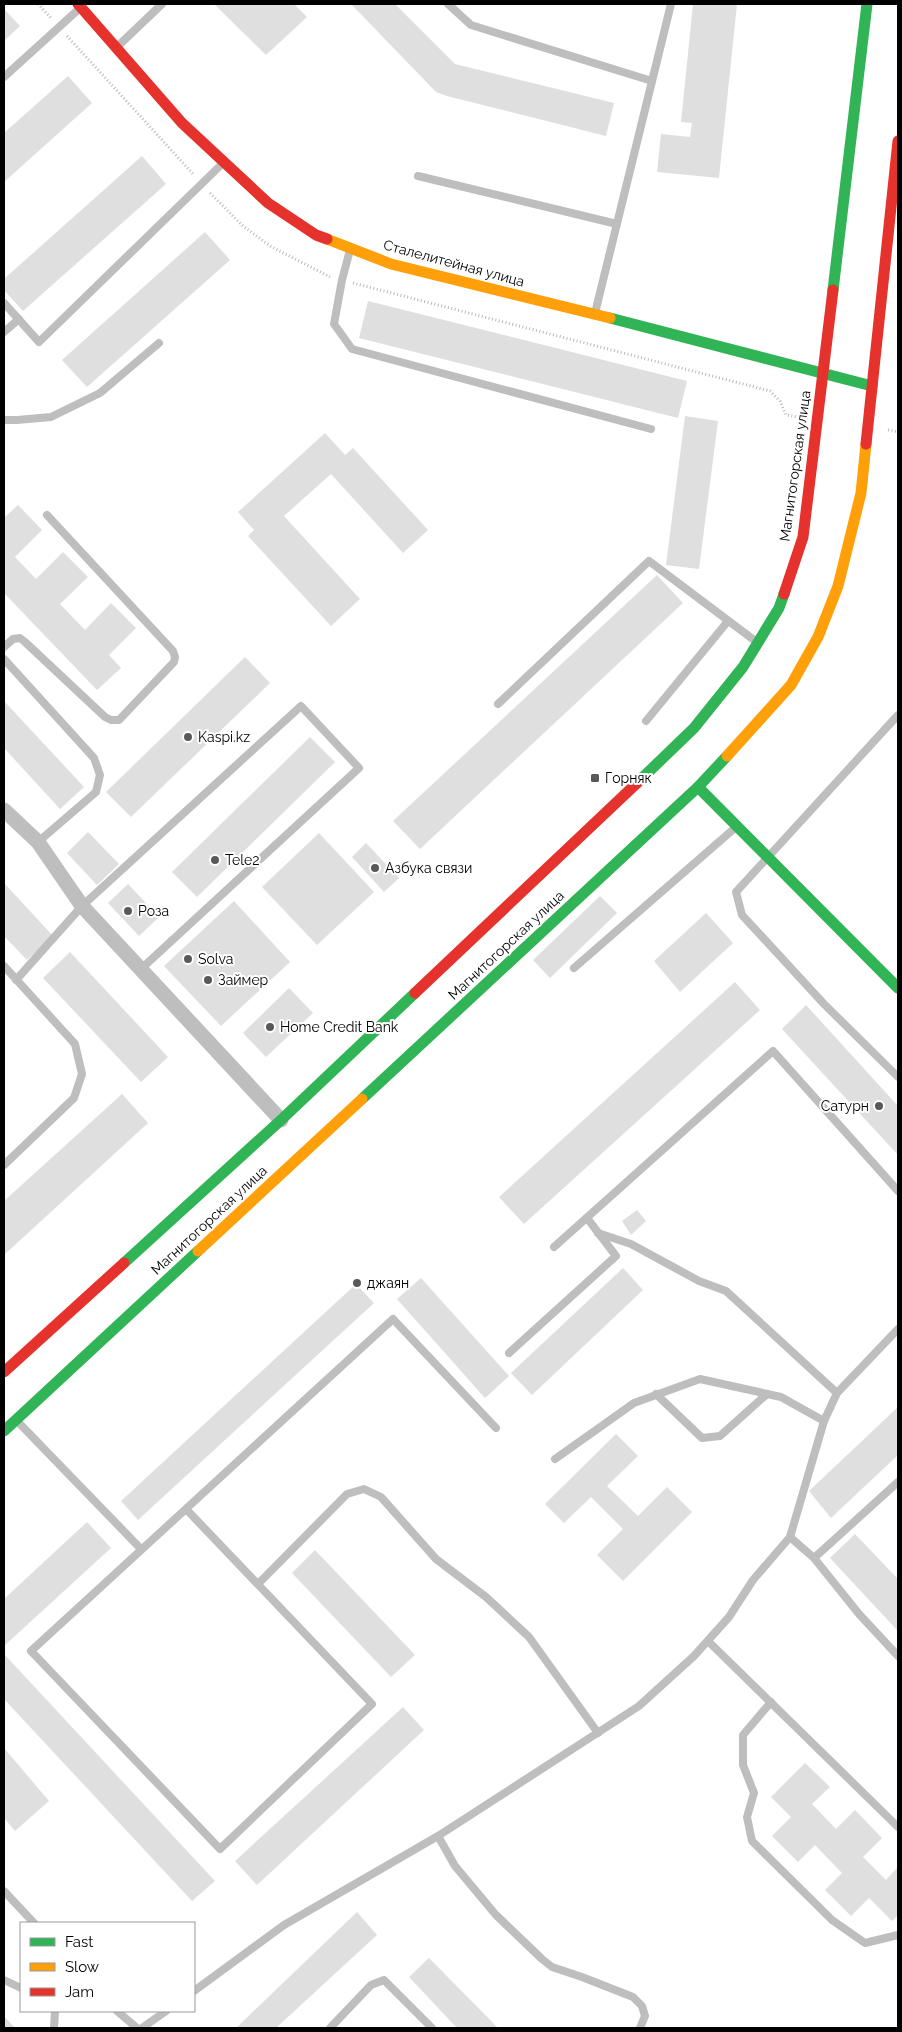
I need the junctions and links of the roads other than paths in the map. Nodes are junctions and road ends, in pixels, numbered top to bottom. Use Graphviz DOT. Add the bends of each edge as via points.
graph roads {
  1 [pos="162,4"];
  2 [pos="448,4"];
  3 [pos="671,4"];
  4 [pos="867,4"];
  5 [pos="79,6"];
  6 [pos="116,48"];
  7 [pos="4,77"];
  8 [pos="652,81"];
  9 [pos="898,141"];
  10 [pos="224,162"];
  11 [pos="418,176"];
  12 [pos="617,224"];
  13 [pos="350,248"];
  14 [pos="4,303"];
  15 [pos="595,314"];
  16 [pos="19,319"];
  17 [pos="4,332"];
  18 [pos="159,343"];
  19 [pos="823,374"];
  20 [pos="872,386"];
  21 [pos="4,420"];
  22 [pos="651,429"];
  23 [pos="47,515"];
  24 [pos="728,621"];
  25 [pos="758,643"];
  26 [pos="4,647"];
  27 [pos="4,659"];
  28 [pos="498,704"];
  29 [pos="898,715"];
  30 [pos="646,721"];
  31 [pos="698,788"];
  32 [pos="4,810"];
  33 [pos="737,826"];
  34 [pos="38,842"];
  35 [pos="768,857"];
  36 [pos="82,906"];
  37 [pos="4,966"];
  38 [pos="574,968"];
  39 [pos="141,969"];
  40 [pos="16,980"];
  41 [pos="898,988"];
  42 [pos="898,1077"];
  43 [pos="281,1120"];
  44 [pos="4,1165"];
  45 [pos="898,1191"];
  46 [pos="587,1218"];
  47 [pos="598,1233"];
  48 [pos="554,1247"];
  49 [pos="898,1328"];
  50 [pos="509,1354"];
  51 [pos="4,1372"];
  52 [pos="837,1392"];
  53 [pos="656,1394"];
  54 [pos="767,1394"];
  55 [pos="16,1420"];
  56 [pos="824,1421"];
  57 [pos="496,1428"];
  58 [pos="4,1431"];
  59 [pos="555,1459"];
  60 [pos="898,1482"];
  61 [pos="186,1509"];
  62 [pos="790,1537"];
  63 [pos="141,1549"];
  64 [pos="814,1558"];
  65 [pos="258,1584"];
  66 [pos="708,1641"];
  67 [pos="898,1656"];
  68 [pos="771,1702"];
  69 [pos="598,1733"];
  70 [pos="898,1827"];
  71 [pos="438,1836"];
  72 [pos="5,1893"];
  73 [pos="33,1922"];
  74 [pos="898,1935"];
  75 [pos="4,1980"];
  76 [pos="20,1988"];
  77 [pos="195,1989"];
  78 [pos="55,2012"];
  79 [pos="118,2012"];
  80 [pos="165,2012"];
  81 [pos="54,2028"];
  82 [pos="136,2028"];
  83 [pos="142,2028"];
  84 [pos="330,2028"];
  85 [pos="432,2028"];
  86 [pos="640,2028"];
  1 -- 6 [label="lane"];
  2 -- 8 [label="lane" via="471,25"];
  3 -- 8 [label="lane"];
  4 -- 19 [label="main road, Магнитогорская улица"];
  5 -- 6 [label="main road, Сталелитейная улица"];
  5 -- 7 [label="lane"];
  6 -- 10 [label="main road, Сталелитейная улица" via="182,123"];
  8 -- 12 [label="lane"];
  9 -- 20 [label="main road, Магнитогорская улица"];
  10 -- 13 [label="main road, Сталелитейная улица" via="268,203 316,235"];
  10 -- 16 [label="lane" via="39,342"];
  11 -- 12 [label="lane"];
  12 -- 15 [label="lane"];
  13 -- 15 [label="main road, Сталелитейная улица" via="391,264"];
  13 -- 22 [label="lane" via="334,324 352,349"];
  14 -- 16 [label="lane"];
  15 -- 19 [label="main road, Сталелитейная улица"];
  16 -- 17 [label="lane"];
  18 -- 21 [label="lane" via="100,393 51,417"];
  19 -- 20 [label="main road, Магнитогорская улица"];
  19 -- 25 [label="main road, Магнитогорская улица" via="803,537 779,608"];
  20 -- 31 [label="main road, Магнитогорская улица" via="861,493 838,586 818,637 791,685"];
  23 -- 26 [label="lane" via="173,651 174,662 119,720 111,720 26,642 14,639"];
  24 -- 25 [label="lane"];
  24 -- 28 [label="lane" via="649,561"];
  24 -- 30 [label="lane"];
  25 -- 43 [label="main road, Магнитогорская улица" via="694,728"];
  27 -- 34 [label="lane" via="94,758 100,775 96,792"];
  29 -- 35 [label="lane"];
  31 -- 33 [label="main road"];
  31 -- 55 [label="main road, Магнитогорская улица"];
  32 -- 34 [label="street"];
  33 -- 35 [label="main road"];
  33 -- 38 [label="lane"];
  34 -- 36 [label="street"];
  35 -- 41 [label="main road"];
  35 -- 42 [label="lane" via="736,892 742,915 824,1004"];
  36 -- 39 [label="street"];
  36 -- 39 [label="lane" via="301,706 359,768"];
  36 -- 40 [label="lane"];
  37 -- 40 [label="lane"];
  39 -- 43 [label="street"];
  40 -- 44 [label="lane" via="75,1044 82,1074 74,1098"];
  43 -- 51 [label="main road, Магнитогорская улица"];
  45 -- 46 [label="lane" via="773,1051"];
  46 -- 47 [label="lane"];
  46 -- 48 [label="lane"];
  47 -- 50 [label="lane" via="616,1256"];
  47 -- 52 [label="lane" via="631,1244 726,1292"];
  49 -- 52 [label="lane"];
  52 -- 56 [label="lane"];
  53 -- 54 [label="lane" via="700,1379"];
  53 -- 54 [label="lane" via="702,1438 720,1436"];
  53 -- 59 [label="lane" via="634,1402"];
  54 -- 56 [label="lane" via="781,1397"];
  55 -- 58 [label="main road, Магнитогорская улица"];
  55 -- 63 [label="lane"];
  56 -- 62 [label="lane"];
  57 -- 61 [label="lane" via="393,1320"];
  60 -- 64 [label="lane"];
  61 -- 63 [label="lane"];
  61 -- 65 [label="lane"];
  62 -- 64 [label="lane"];
  62 -- 66 [label="lane"];
  63 -- 65 [label="lane" via="31,1651 220,1849 372,1704"];
  64 -- 67 [label="lane"];
  65 -- 69 [label="lane" via="348,1494 364,1488 381,1497 436,1559 486,1597 529,1637"];
  66 -- 68 [label="lane"];
  66 -- 69 [label="lane" via="639,1706"];
  68 -- 70 [label="lane"];
  68 -- 74 [label="lane" via="743,1735 743,1765 754,1793 747,1817 752,1841 832,1920 865,1943"];
  69 -- 71 [label="lane"];
  71 -- 77 [label="lane" via="284,1924"];
  71 -- 86 [label="lane" via="455,1866 496,1915 542,1959 552,1967 633,1997 642,2006 645,2016"];
  72 -- 73 [label="lane"];
  75 -- 76 [label="lane"];
  78 -- 81 [label="lane"];
  79 -- 82 [label="lane"];
  80 -- 83 [label="lane"];
  84 -- 85 [label="lane" via="371,1985 384,1980"];
}
